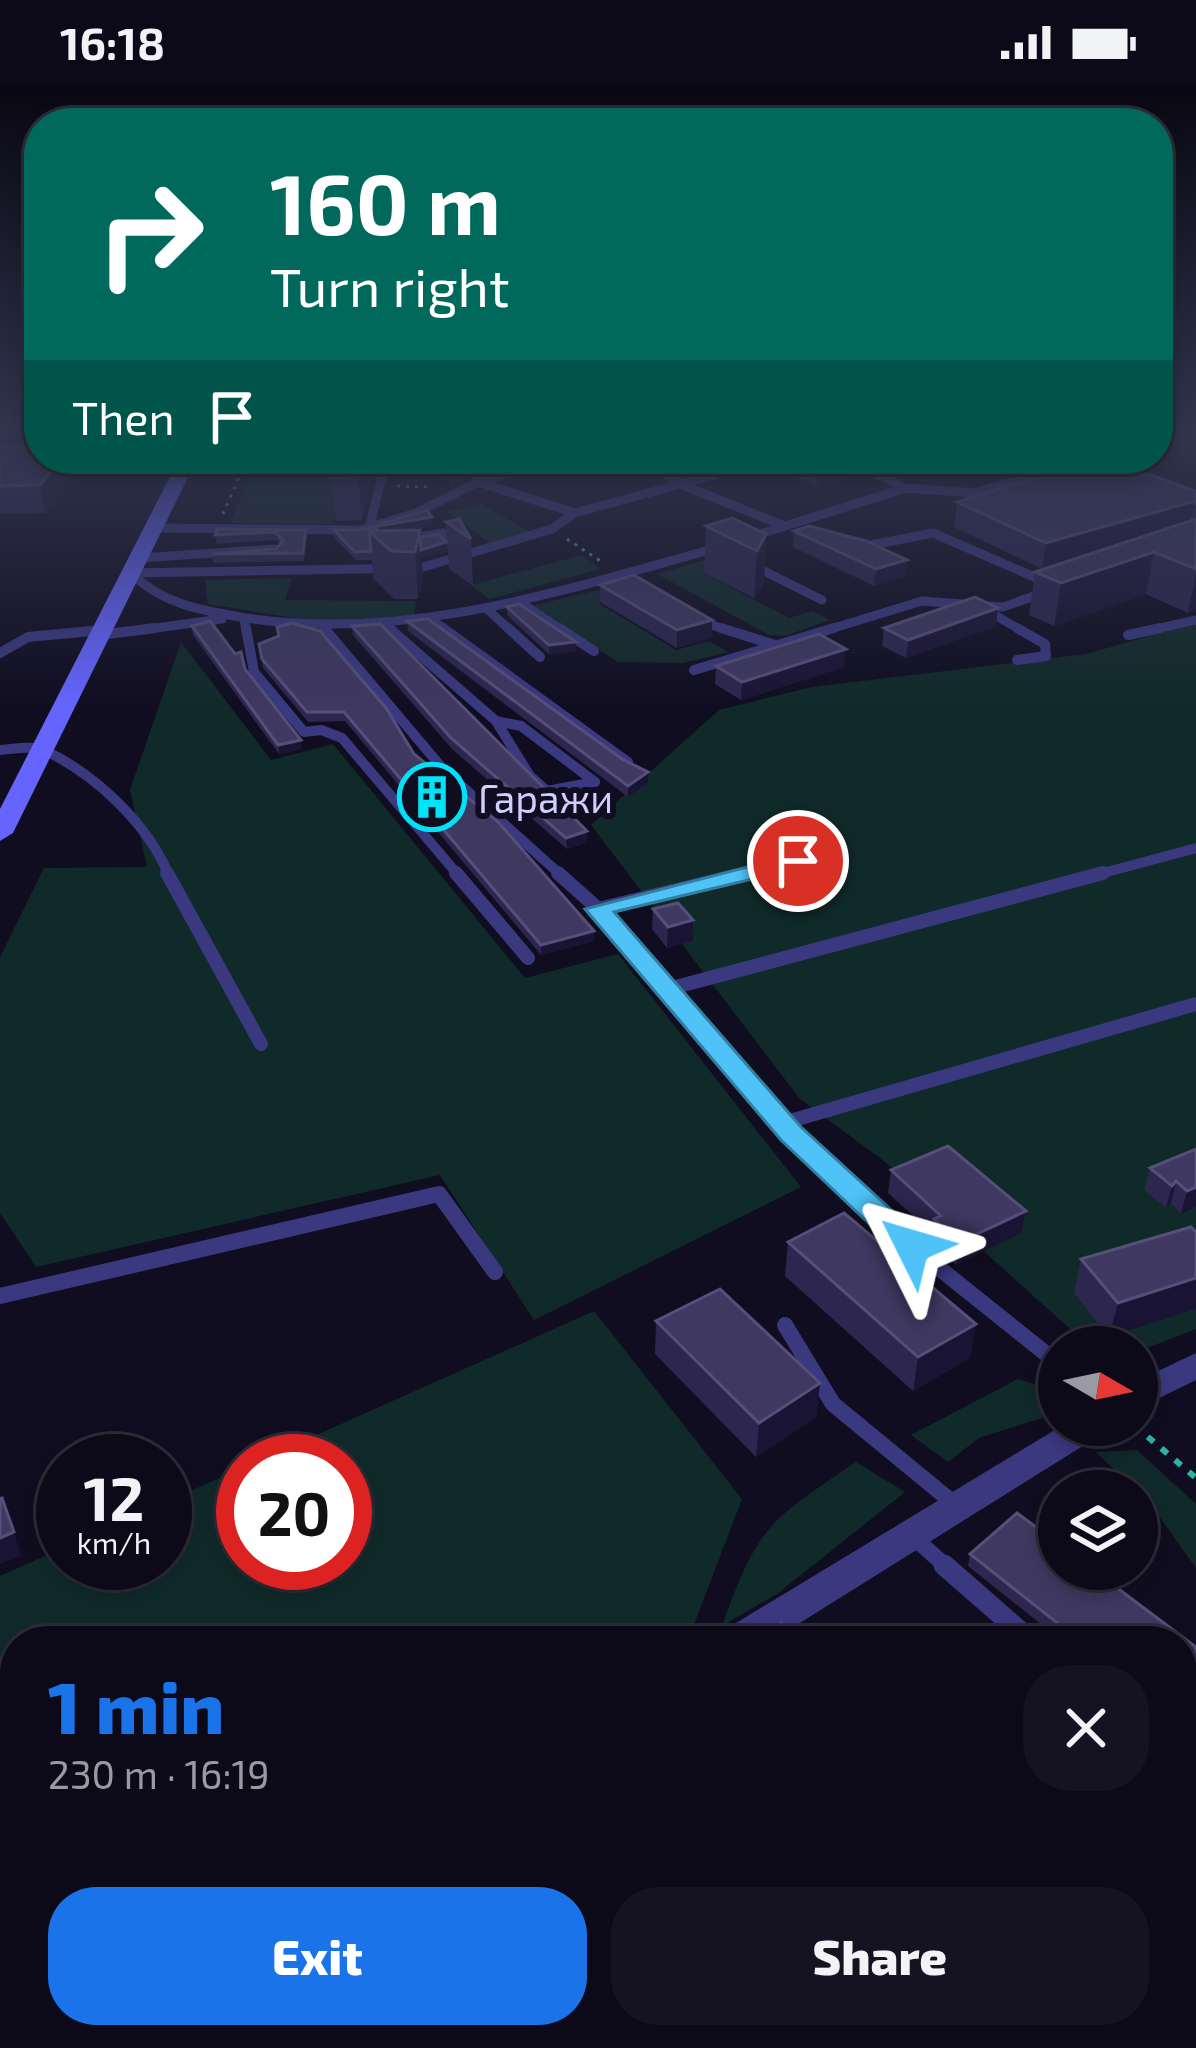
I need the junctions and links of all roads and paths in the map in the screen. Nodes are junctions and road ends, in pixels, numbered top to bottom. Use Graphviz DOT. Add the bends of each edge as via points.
graph roads {
  1 [pos="367,526"];
  2 [pos="557,526"];
  3 [pos="785,526"];
  4 [pos="788,526"];
  5 [pos="154,528"];
  6 [pos="552,529"];
  7 [pos="820,534"];
  8 [pos="401,540"];
  9 [pos="851,544"];
  10 [pos="275,550"];
  11 [pos="727,553"];
  12 [pos="463,555"];
  13 [pos="135,565"];
  14 [pos="622,576"];
  15 [pos="638,586"];
  16 [pos="822,601"];
  17 [pos="520,602"];
  18 [pos="981,607"];
  19 [pos="488,610"];
  20 [pos="687,614"];
  21 [pos="248,619"];
  22 [pos="432,620"];
  23 [pos="1196,620"];
  24 [pos="386,625"];
  25 [pos="323,627"];
  26 [pos="101,633"];
  27 [pos="1128,635"];
  28 [pos="775,645"];
  29 [pos="594,651"];
  30 [pos="0,653"];
  31 [pos="540,657"];
  32 [pos="1017,660"];
  33 [pos="694,670"];
  34 [pos="496,721"];
  35 [pos="43,748"];
  36 [pos="0,750"];
  37 [pos="628,762"];
  38 [pos="0,833"];
  39 [pos="1196,848"];
  40 [pos="828,853"];
  41 [pos="598,909"];
  42 [pos="528,958"];
  43 [pos="668,989"];
  44 [pos="1196,1004"];
  45 [pos="261,1044"];
  46 [pos="783,1124"];
  47 [pos="495,1273"];
  48 [pos="0,1296"];
  49 [pos="785,1325"];
  50 [pos="1038,1347"];
  51 [pos="1056,1446"];
  52 [pos="1158,1446"];
  53 [pos="1196,1478"];
  54 [pos="957,1506"];
  55 [pos="910,1535"];
  56 [pos="763,1626"];
  57 [pos="1013,1626"];
  1 -- 5 [label="lane"];
  2 -- 6 [label="lane"];
  3 -- 11 [label="lane"];
  4 -- 7 [label="lane"];
  5 -- 13 [label="main road"];
  6 -- 12 [label="lane"];
  6 -- 14 [label="path"];
  8 -- 12 [label="lane" via="443,533"];
  9 -- 18 [label="lane" via="866,549 933,533 1051,590"];
  10 -- 13 [label="lane"];
  11 -- 14 [label="lane"];
  11 -- 16 [label="lane"];
  12 -- 13 [label="lane" via="395,572"];
  13 -- 21 [label="lane" via="152,596"];
  13 -- 26 [label="main road"];
  14 -- 15 [label="lane"];
  14 -- 17 [label="lane"];
  17 -- 19 [label="lane"];
  17 -- 29 [label="lane"];
  18 -- 28 [label="lane" via="922,601"];
  18 -- 32 [label="lane" via="1046,644 1046,656"];
  19 -- 22 [label="lane"];
  19 -- 31 [label="lane"];
  20 -- 28 [label="lane"];
  21 -- 25 [label="lane"];
  21 -- 26 [label="lane"];
  21 -- 42 [label="lane" via="254,672 304,732 343,738"];
  22 -- 24 [label="lane"];
  22 -- 37 [label="lane"];
  23 -- 27 [label="lane"];
  24 -- 25 [label="lane"];
  24 -- 34 [label="lane"];
  25 -- 41 [label="lane" via="443,769"];
  26 -- 30 [label="lane" via="28,637"];
  26 -- 35 [label="main road"];
  28 -- 33 [label="lane"];
  34 -- 34 [label="lane" via="521,726 595,782 548,790"];
  35 -- 36 [label="lane"];
  35 -- 38 [label="main road"];
  35 -- 45 [label="lane" via="138,819 155,841 176,895"];
  39 -- 43 [label="lane"];
  40 -- 41 [label="lane"];
  41 -- 43 [label="lane"];
  43 -- 46 [label="lane"];
  44 -- 46 [label="lane"];
  46 -- 50 [label="lane" via="875,1217"];
  47 -- 48 [label="lane" via="439,1194"];
  49 -- 54 [label="lane" via="833,1404"];
  51 -- 54 [label="street"];
  52 -- 53 [label="path"];
  54 -- 55 [label="street"];
  55 -- 56 [label="street"];
  55 -- 57 [label="lane"];
}
